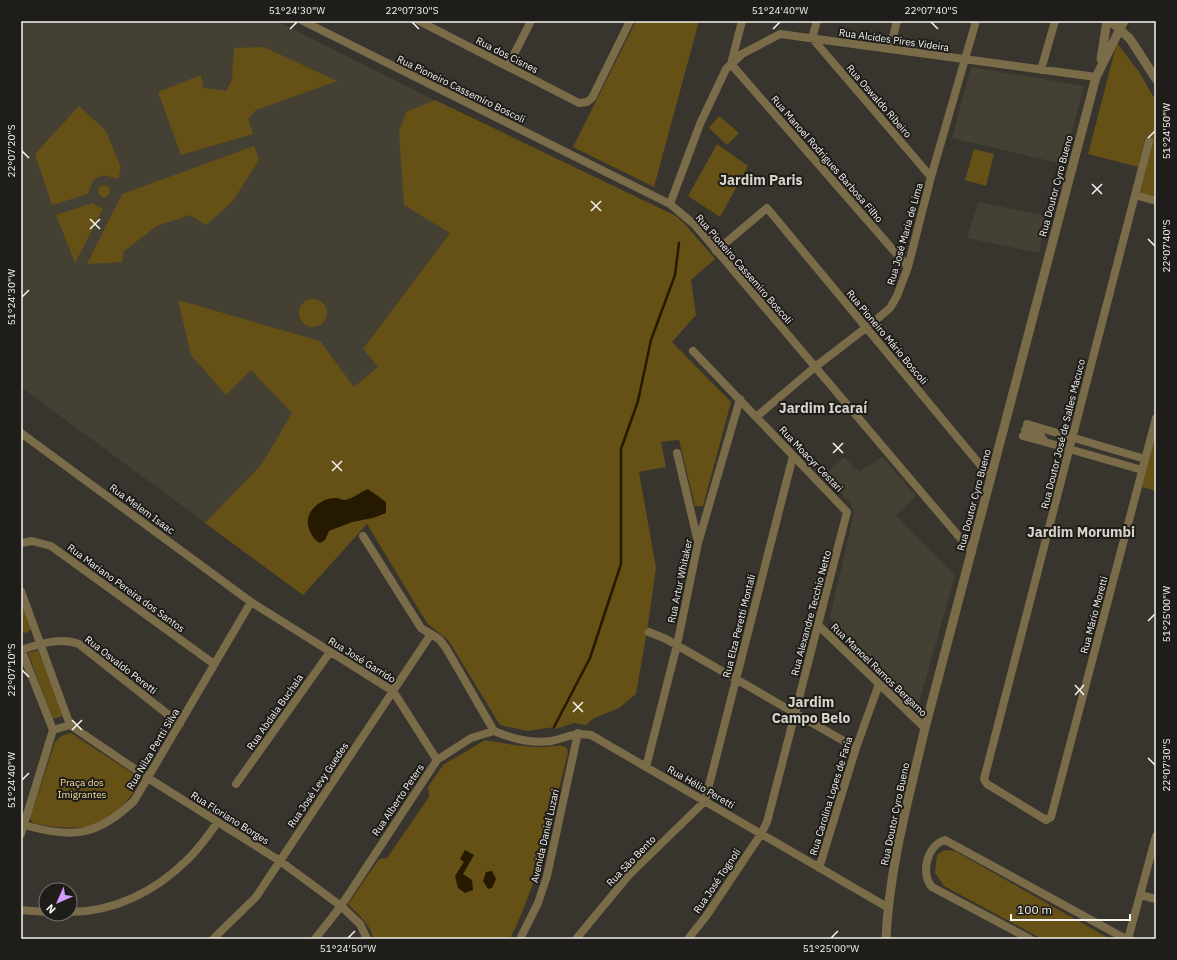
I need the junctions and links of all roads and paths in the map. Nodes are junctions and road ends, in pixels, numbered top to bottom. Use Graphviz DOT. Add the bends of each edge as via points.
graph roads {
  1 [pos="303,21"];
  2 [pos="419,21"];
  3 [pos="531,21"];
  4 [pos="630,21"];
  5 [pos="742,21"];
  6 [pos="817,21"];
  7 [pos="897,21"];
  8 [pos="976,21"];
  9 [pos="1054,21"];
  10 [pos="1107,21"];
  11 [pos="1111,21"];
  12 [pos="1124,21"];
  13 [pos="431,24"];
  14 [pos="1119,29"];
  15 [pos="812,38"];
  16 [pos="1130,39"];
  17 [pos="890,49"];
  18 [pos="965,60"];
  19 [pos="731,64"];
  20 [pos="508,66"];
  21 [pos="1041,70"];
  22 [pos="1098,73"];
  23 [pos="1156,79"];
  24 [pos="1149,141"];
  25 [pos="931,177"];
  26 [pos="1135,195"];
  27 [pos="1156,201"];
  28 [pos="670,204"];
  29 [pos="716,251"];
  30 [pos="908,267"];
  31 [pos="867,328"];
  32 [pos="693,351"];
  33 [pos="815,367"];
  34 [pos="740,399"];
  35 [pos="756,417"];
  36 [pos="1156,418"];
  37 [pos="21,433"];
  38 [pos="1072,438"];
  39 [pos="1070,449"];
  40 [pos="1117,451"];
  41 [pos="677,453"];
  42 [pos="793,456"];
  43 [pos="1145,459"];
  44 [pos="1113,461"];
  45 [pos="1142,470"];
  46 [pos="991,478"];
  47 [pos="847,512"];
  48 [pos="363,536"];
  49 [pos="21,543"];
  50 [pos="698,543"];
  51 [pos="972,552"];
  52 [pos="21,591"];
  53 [pos="251,602"];
  54 [pos="818,626"];
  55 [pos="649,632"];
  56 [pos="431,634"];
  57 [pos="40,643"];
  58 [pos="677,645"];
  59 [pos="21,650"];
  60 [pos="330,652"];
  61 [pos="214,664"];
  62 [pos="736,679"];
  63 [pos="879,684"];
  64 [pos="393,691"];
  65 [pos="795,714"];
  66 [pos="180,724"];
  67 [pos="70,725"];
  68 [pos="925,728"];
  69 [pos="53,730"];
  70 [pos="494,731"];
  71 [pos="578,733"];
  72 [pos="856,748"];
  73 [pos="437,760"];
  74 [pos="646,767"];
  75 [pos="148,778"];
  76 [pos="236,784"];
  77 [pos="705,801"];
  78 [pos="1051,817"];
  79 [pos="218,822"];
  80 [pos="24,825"];
  81 [pos="21,834"];
  82 [pos="761,834"];
  83 [pos="1156,836"];
  84 [pos="280,861"];
  85 [pos="820,868"];
  86 [pos="1140,894"];
  87 [pos="1156,899"];
  88 [pos="341,906"];
  89 [pos="888,907"];
  90 [pos="21,910"];
  91 [pos="38,911"];
  92 [pos="78,912"];
  93 [pos="889,938"];
  94 [pos="213,939"];
  95 [pos="315,939"];
  96 [pos="367,939"];
  97 [pos="520,939"];
  98 [pos="576,939"];
  99 [pos="688,939"];
  100 [pos="1030,939"];
  101 [pos="1127,939"];
  1 -- 28 [label="street, Rua Pioneiro Cassemiro Boscoli"];
  2 -- 13 [label="street, Rua dos Cisnes"];
  3 -- 20 [label="street"];
  4 -- 20 [label="street, Rua dos Cisnes" via="592,98 587,102 579,103"];
  5 -- 19 [label="street"];
  6 -- 15 [label="street"];
  7 -- 17 [label="street"];
  8 -- 18 [label="street, Rua José Maria de Lima"];
  9 -- 21 [label="street"];
  10 -- 22 [label="street, Rua Doutor Cyro Bueno"];
  11 -- 14 [label="street"];
  12 -- 14 [label="street, Rua Doutor Cyro Bueno"];
  12 -- 16 [label="street"];
  13 -- 20 [label="street, Rua dos Cisnes"];
  14 -- 16 [label="street"];
  14 -- 22 [label="street, Rua Doutor Cyro Bueno"];
  15 -- 17 [label="street, Rua Alcides Pires Videira"];
  15 -- 19 [label="street, Rua Alcides Pires Videira" via="780,34 742,54"];
  15 -- 25 [label="street, Rua Oswaldo Ribeiro"];
  16 -- 23 [label="street"];
  17 -- 18 [label="street, Rua Alcides Pires Videira"];
  18 -- 21 [label="street, Rua Alcides Pires Videira"];
  18 -- 25 [label="street, Rua José Maria de Lima"];
  19 -- 28 [label="street, Rua Alcides Pires Videira" via="721,78 700,124"];
  19 -- 30 [label="street, Rua Manoel Rodrigues Barbosa Filho"];
  21 -- 22 [label="street, Rua Alcides Pires Videira"];
  22 -- 46 [label="street, Rua Doutor Cyro Bueno"];
  24 -- 26 [label="street, Rua Doutor José de Salles Macuco"];
  25 -- 30 [label="street, Rua José Maria de Lima"];
  26 -- 27 [label="street"];
  26 -- 38 [label="street, Rua Doutor José de Salles Macuco"];
  28 -- 29 [label="street, Rua Pioneiro Cassemiro Boscoli" via="695,225"];
  29 -- 31 [label="street, Rua Pioneiro Mário Boscoli" via="768,208"];
  29 -- 33 [label="street, Rua Pioneiro Cassemiro Boscoli"];
  30 -- 31 [label="street, Rua José Maria de Lima" via="890,308"];
  31 -- 33 [label="street, Rua José Maria de Lima"];
  31 -- 46 [label="street, Rua Pioneiro Mário Boscoli"];
  32 -- 34 [label="street, Rua Moacyr Cestari"];
  33 -- 35 [label="street, Rua José Maria de Lima"];
  33 -- 51 [label="street, Rua Pioneiro Cassemiro Boscoli"];
  34 -- 35 [label="street, Rua Moacyr Cestari"];
  34 -- 50 [label="street, Rua Artur Whitaker"];
  35 -- 42 [label="street, Rua Moacyr Cestari"];
  36 -- 43 [label="street, Rua Mário Moretti"];
  37 -- 53 [label="street, Rua Melem Isaac"];
  38 -- 39 [label="street, Rua Doutor José de Salles Macuco"];
  38 -- 39 [label="street" via="1025,430 1038,433 1045,442"];
  38 -- 40 [label="street"];
  39 -- 44 [label="street"];
  39 -- 78 [label="street, Rua Doutor José de Salles Macuco" via="984,779 987,784 1046,820"];
  40 -- 43 [label="street"];
  40 -- 44 [label="street"];
  41 -- 50 [label="street"];
  42 -- 47 [label="street, Rua Moacyr Cestari"];
  42 -- 62 [label="street, Rua Elza Peretti Montali"];
  43 -- 45 [label="street, Rua Mário Moretti"];
  44 -- 45 [label="street"];
  45 -- 78 [label="street, Rua Mário Moretti"];
  46 -- 51 [label="street, Rua Doutor Cyro Bueno"];
  47 -- 54 [label="street, Rua Alexandre Tecchio Netto"];
  48 -- 56 [label="street" via="421,628"];
  49 -- 61 [label="street, Rua Mariano Pereira dos Santos" via="32,541 51,546"];
  50 -- 58 [label="street, Rua Artur Whitaker"];
  51 -- 68 [label="street, Rua Doutor Cyro Bueno"];
  52 -- 57 [label="street"];
  53 -- 60 [label="street, Rua José Garrido"];
  53 -- 61 [label="street, Rua Nilza Pertti Silva"];
  54 -- 63 [label="street, Rua Manoel Ramos Bergamo"];
  54 -- 65 [label="street, Rua Alexandre Tecchio Netto"];
  55 -- 58 [label="street"];
  56 -- 64 [label="street, Rua José Levy Guedes"];
  56 -- 70 [label="street" via="446,648"];
  57 -- 59 [label="street, Rua Osvaldo Peretti"];
  57 -- 66 [label="street, Rua Osvaldo Peretti" via="69,640 79,644"];
  57 -- 67 [label="street"];
  58 -- 62 [label="street"];
  58 -- 74 [label="street, Rua Artur Whitaker"];
  59 -- 69 [label="street"];
  60 -- 64 [label="street, Rua José Garrido"];
  60 -- 76 [label="street, Rua Abdala Buchala"];
  61 -- 66 [label="street, Rua Nilza Pertti Silva"];
  62 -- 65 [label="street"];
  62 -- 77 [label="street, Rua Elza Peretti Montali"];
  63 -- 68 [label="street, Rua Manoel Ramos Bergamo"];
  63 -- 72 [label="street, Rua Carolina Lopes de Faria"];
  64 -- 73 [label="street, Rua José Garrido"];
  64 -- 84 [label="street, Rua José Levy Guedes"];
  65 -- 72 [label="street"];
  65 -- 82 [label="street, Rua Alexandre Tecchio Netto" via="767,822"];
  66 -- 75 [label="street, Rua Nilza Pertti Silva"];
  67 -- 69 [label="street"];
  67 -- 75 [label="street, Rua Floriano Borges"];
  68 -- 89 [label="street, Rua Doutor Cyro Bueno" via="906,808"];
  69 -- 80 [label="street"];
  70 -- 71 [label="street" via="516,740 537,742 552,741"];
  70 -- 73 [label="street, Rua Alberto Peters" via="471,738"];
  71 -- 74 [label="street, Rua Hélio Peretti" via="591,735"];
  71 -- 97 [label="street, Avenida Daniel Luzari" via="547,876 538,903"];
  72 -- 85 [label="street, Rua Carolina Lopes de Faria"];
  73 -- 88 [label="street, Rua Alberto Peters"];
  74 -- 77 [label="street, Rua Hélio Peretti"];
  75 -- 79 [label="street, Rua Floriano Borges"];
  75 -- 80 [label="street, Rua Nilza Pertti Silva" via="134,800 107,823 81,832 52,833"];
  77 -- 82 [label="street, Rua Hélio Peretti"];
  77 -- 98 [label="street, Rua São Bento" via="629,875"];
  79 -- 84 [label="street, Rua Floriano Borges"];
  79 -- 92 [label="street" via="188,860 164,881 129,901"];
  80 -- 81 [label="street"];
  82 -- 85 [label="street, Rua Hélio Peretti"];
  82 -- 99 [label="street, Rua José Tognoli"];
  83 -- 86 [label="street"];
  84 -- 88 [label="street, Rua Floriano Borges"];
  84 -- 94 [label="street, Rua José Levy Guedes" via="256,897"];
  85 -- 89 [label="street, Rua Hélio Peretti"];
  86 -- 87 [label="street"];
  86 -- 101 [label="street"];
  88 -- 95 [label="street, Rua Alberto Peters"];
  88 -- 96 [label="street, Rua Floriano Borges" via="360,924"];
  89 -- 93 [label="street, Rua Doutor Cyro Bueno"];
  90 -- 91 [label="street"];
  100 -- 101 [label="street" via="940,892 927,882 926,871 931,850 945,840"];
}
